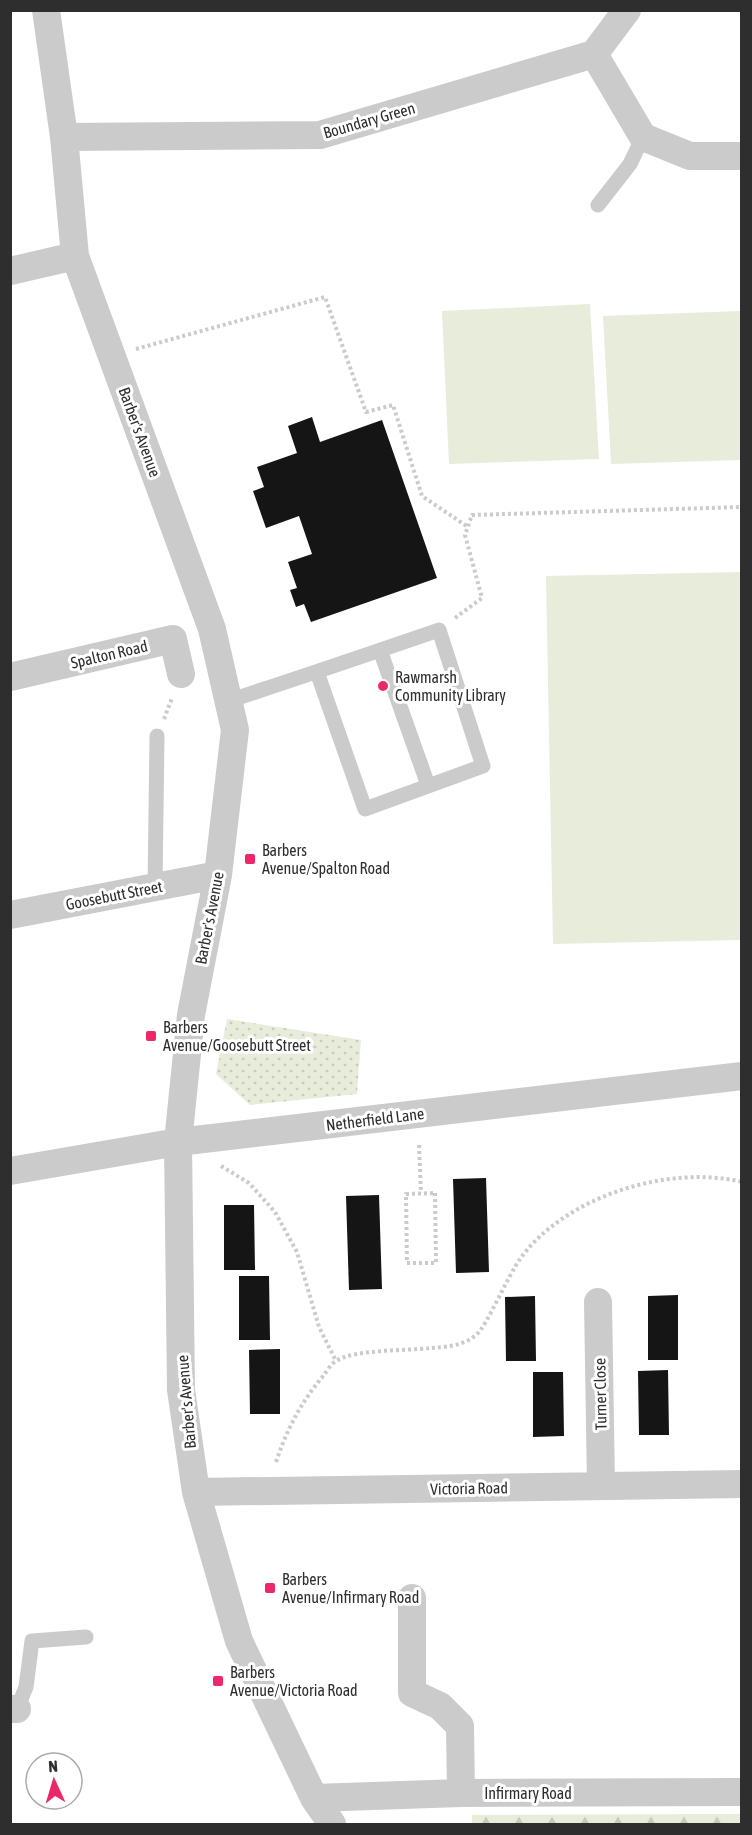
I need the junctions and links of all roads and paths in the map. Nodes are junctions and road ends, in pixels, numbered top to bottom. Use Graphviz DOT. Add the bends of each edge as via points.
graph roads {
  1 [pos="46,10"];
  2 [pos="627,10"];
  3 [pos="594,54"];
  4 [pos="64,137"];
  5 [pos="644,137"];
  6 [pos="741,156"];
  7 [pos="598,205"];
  8 [pos="75,256"];
  9 [pos="10,271"];
  10 [pos="112,356"];
  11 [pos="741,507"];
  12 [pos="468,527"];
  13 [pos="439,630"];
  14 [pos="380,650"];
  15 [pos="316,672"];
  16 [pos="182,674"];
  17 [pos="10,677"];
  18 [pos="228,701"];
  19 [pos="157,736"];
  20 [pos="428,785"];
  21 [pos="218,875"];
  22 [pos="155,887"];
  23 [pos="10,915"];
  24 [pos="741,1076"];
  25 [pos="178,1142"];
  26 [pos="419,1145"];
  27 [pos="217,1163"];
  28 [pos="10,1171"];
  29 [pos="741,1182"];
  30 [pos="421,1193"];
  31 [pos="598,1302"];
  32 [pos="336,1361"];
  33 [pos="276,1463"];
  34 [pos="741,1484"];
  35 [pos="601,1486"];
  36 [pos="196,1492"];
  37 [pos="412,1598"];
  38 [pos="86,1637"];
  39 [pos="14,1709"];
  40 [pos="741,1792"];
  41 [pos="461,1793"];
  42 [pos="314,1798"];
  43 [pos="332,1824"];
  1 -- 4 [label="street, Barber's Avenue"];
  2 -- 3 [label="street"];
  3 -- 4 [label="street, Boundary Green" via="320,135"];
  3 -- 5 [label="street"];
  4 -- 8 [label="street, Barber's Avenue"];
  5 -- 6 [label="street" via="690,156"];
  5 -- 7 [label="lane" via="630,164"];
  8 -- 9 [label="street"];
  8 -- 10 [label="street, Barber's Avenue"];
  10 -- 12 [label="path" via="325,297 366,412 393,405 422,496"];
  10 -- 18 [label="street, Barber's Avenue" via="212,629"];
  11 -- 12 [label="path" via="472,515"];
  12 -- 13 [label="path" via="465,535 482,598"];
  13 -- 14 [label="lane"];
  13 -- 20 [label="lane" via="483,766"];
  14 -- 15 [label="lane"];
  14 -- 20 [label="lane"];
  15 -- 18 [label="lane"];
  15 -- 20 [label="lane" via="365,809"];
  16 -- 17 [label="street, Spalton Road" via="173,639"];
  16 -- 19 [label="path"];
  18 -- 21 [label="street, Barber's Avenue" via="235,730"];
  19 -- 22 [label="lane"];
  21 -- 22 [label="street, Goosebutt Street"];
  21 -- 25 [label="street, Barber's Avenue" via="191,1015"];
  22 -- 23 [label="street, Goosebutt Street"];
  24 -- 25 [label="street, Netherfield Lane"];
  25 -- 28 [label="street, Netherfield Lane"];
  25 -- 36 [label="street, Barber's Avenue" via="181,1390"];
  26 -- 30 [label="path"];
  27 -- 32 [label="path" via="249,1183 275,1212 297,1252 319,1327"];
  29 -- 32 [label="path" via="668,1180 591,1201 544,1232 521,1258 478,1334 456,1346 377,1351"];
  30 -- 30 [label="path" via="435,1193 436,1263 407,1263 406,1194"];
  31 -- 35 [label="street, Turner Close"];
  32 -- 33 [label="path" via="309,1393 288,1427"];
  34 -- 35 [label="street, Victoria Road"];
  35 -- 36 [label="street, Victoria Road"];
  36 -- 42 [label="street, Barber's Avenue" via="238,1641"];
  37 -- 41 [label="street" via="412,1693 440,1706 460,1726"];
  38 -- 39 [label="lane" via="32,1641 26,1687"];
  40 -- 41 [label="street, Infirmary Road"];
  41 -- 42 [label="street, Infirmary Road"];
  42 -- 43 [label="street, Barber's Avenue"];
}
